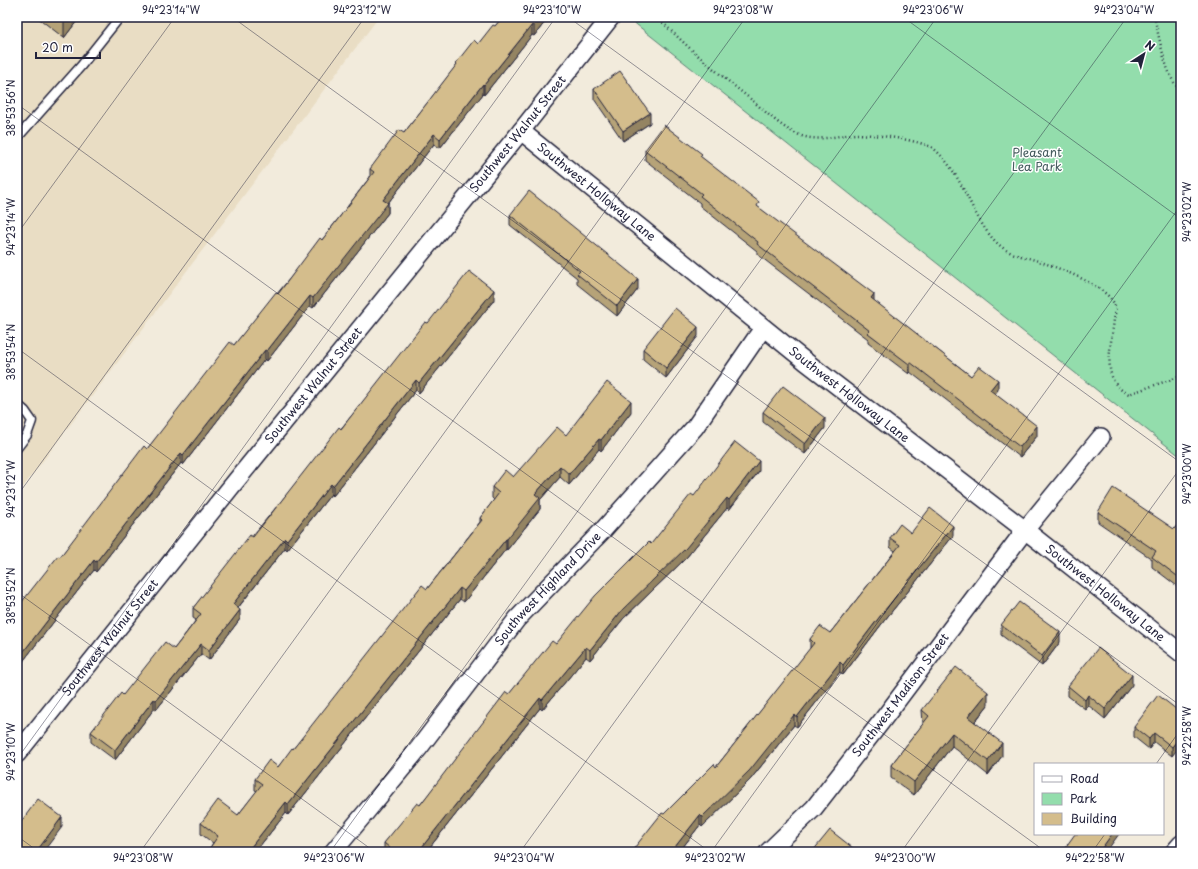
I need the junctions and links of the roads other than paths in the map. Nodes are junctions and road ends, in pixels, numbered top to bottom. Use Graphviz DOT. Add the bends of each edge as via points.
graph roads {
  1 [pos="120,17"];
  2 [pos="611,17"];
  3 [pos="521,132"];
  4 [pos="17,138"];
  5 [pos="763,328"];
  6 [pos="17,404"];
  7 [pos="1101,437"];
  8 [pos="17,448"];
  9 [pos="1025,530"];
  10 [pos="1181,653"];
  11 [pos="17,754"];
  12 [pos="1181,844"];
  13 [pos="332,852"];
  14 [pos="768,852"];
  15 [pos="1174,852"];
  1 -- 4 [label="lane" via="81,66"];
  2 -- 3 [label="street, Southwest Walnut Street"];
  3 -- 5 [label="street, Southwest Holloway Lane"];
  3 -- 11 [label="street, Southwest Walnut Street"];
  5 -- 9 [label="street, Southwest Holloway Lane"];
  5 -- 13 [label="street, Southwest Highland Drive" via="695,427 604,530 518,619 419,748"];
  6 -- 8 [label="lane" via="32,421 27,435"];
  7 -- 9 [label="street, Southwest Madison Street"];
  9 -- 10 [label="street, Southwest Holloway Lane"];
  9 -- 14 [label="street, Southwest Madison Street" via="814,808"];
  12 -- 15 [label="street"];
}
